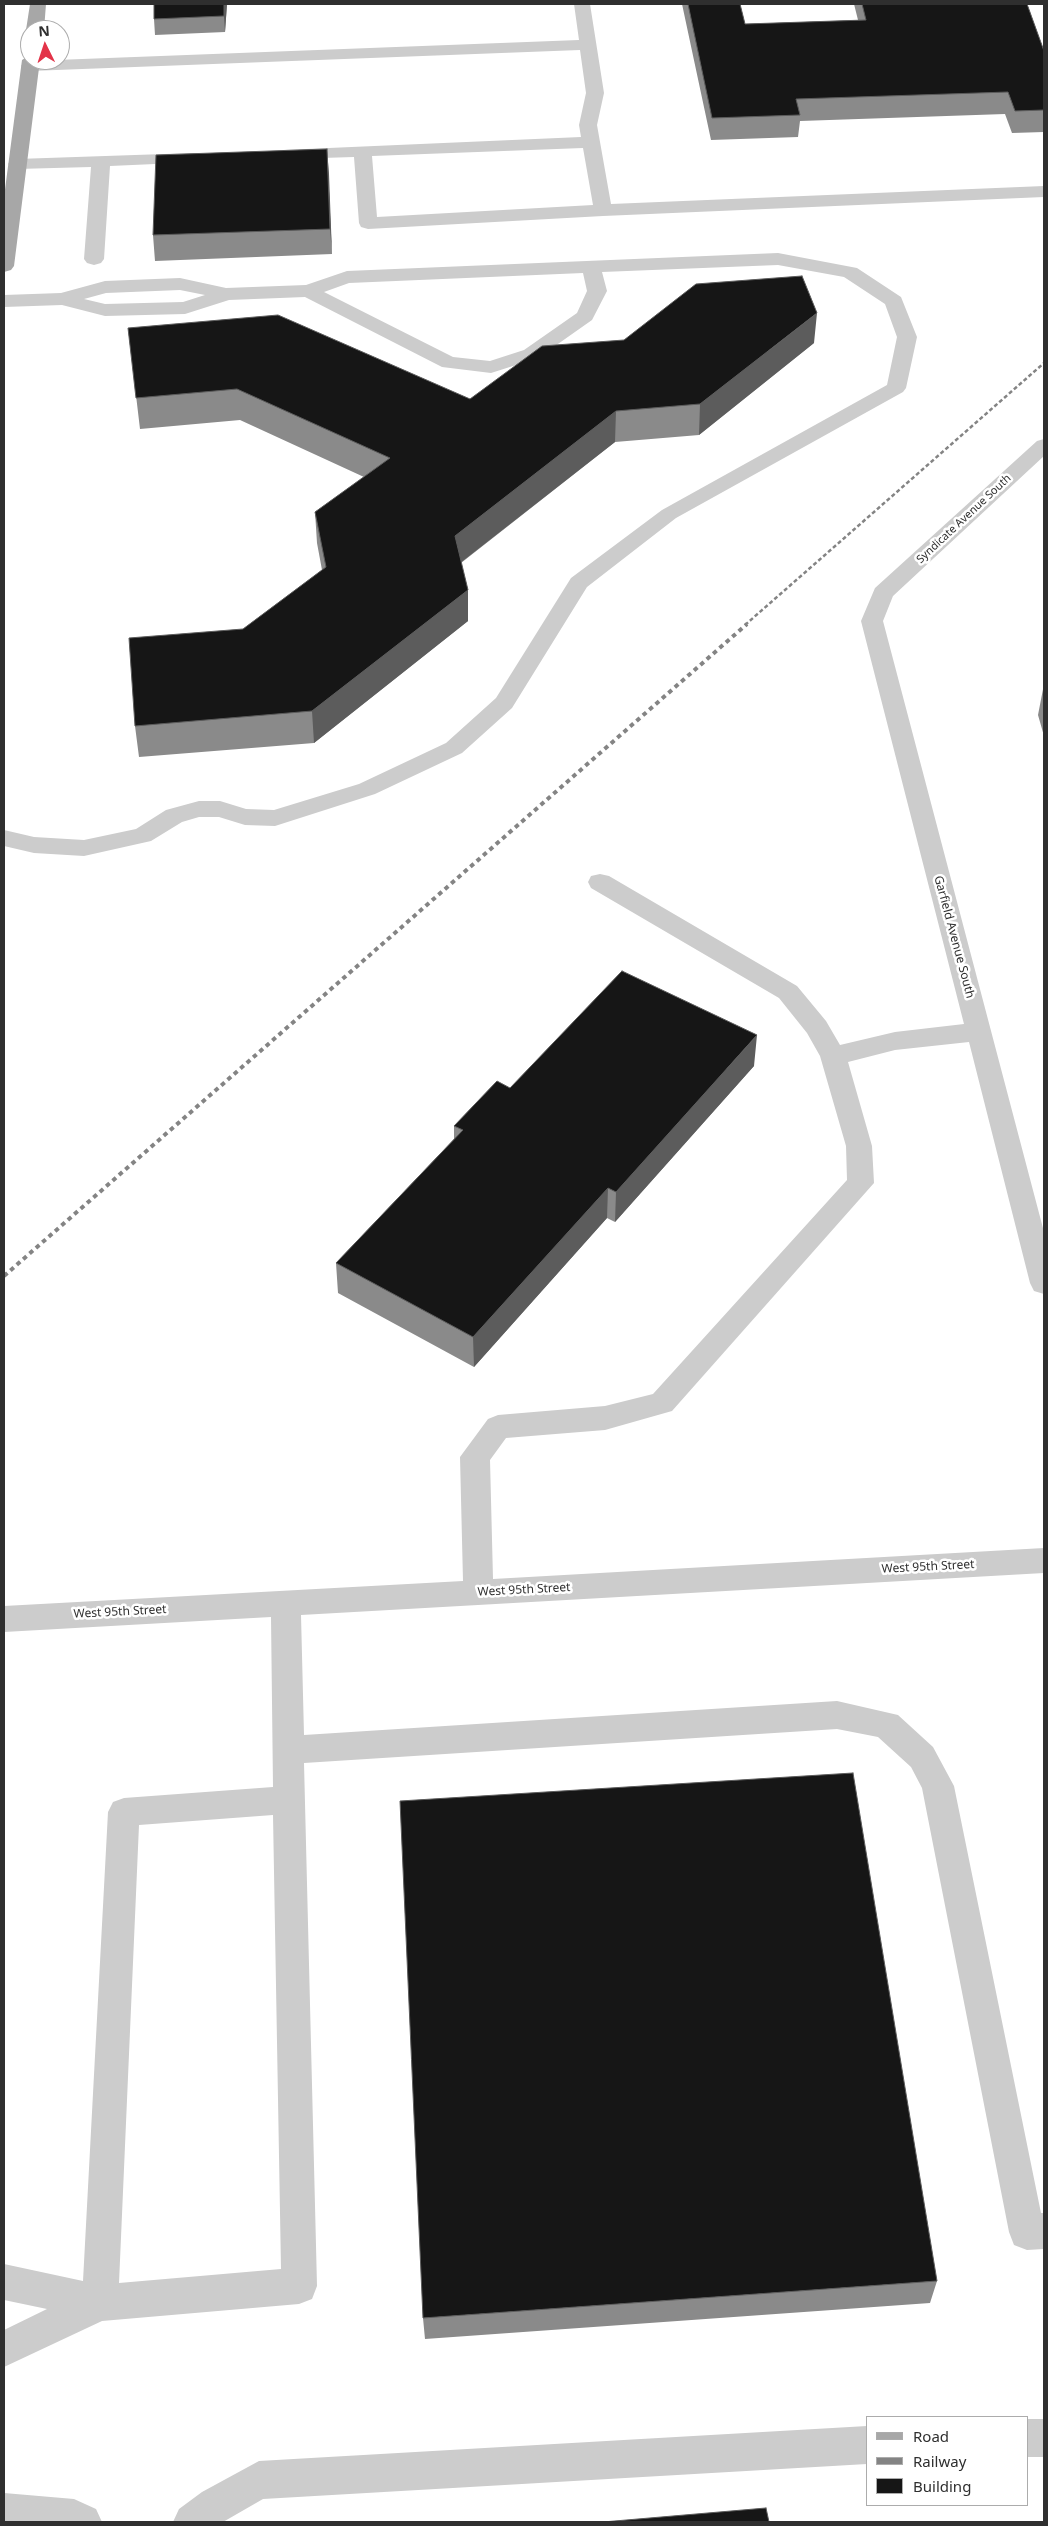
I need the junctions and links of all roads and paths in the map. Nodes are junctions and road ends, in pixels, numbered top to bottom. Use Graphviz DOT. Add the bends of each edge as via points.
graph roads {
  1 [pos="38,4"];
  2 [pos="582,4"];
  3 [pos="36,20"];
  4 [pos="588,44"];
  5 [pos="70,62"];
  6 [pos="29,70"];
  7 [pos="590,142"];
  8 [pos="363,151"];
  9 [pos="275,155"];
  10 [pos="207,157"];
  11 [pos="101,161"];
  12 [pos="17,164"];
  13 [pos="1044,192"];
  14 [pos="603,210"];
  15 [pos="94,259"];
  16 [pos="4,266"];
  17 [pos="592,269"];
  18 [pos="308,291"];
  19 [pos="4,301"];
  20 [pos="1044,445"];
  21 [pos="883,592"];
  22 [pos="4,838"];
  23 [pos="600,882"];
  24 [pos="979,1032"];
  25 [pos="832,1056"];
  26 [pos="1044,1283"];
  27 [pos="1044,1561"];
  28 [pos="478,1592"];
  29 [pos="286,1603"];
  30 [pos="4,1619"];
  31 [pos="288,1750"];
  32 [pos="289,1800"];
  33 [pos="1044,2231"];
  34 [pos="4,2282"];
  35 [pos="100,2304"];
  36 [pos="4,2349"];
  37 [pos="1028,2438"];
  38 [pos="1044,2438"];
  39 [pos="866,2445"];
  40 [pos="4,2512"];
  41 [pos="83,2522"];
  42 [pos="192,2522"];
  1 -- 3 [label="main road"];
  2 -- 4 [label="street"];
  4 -- 5 [label="street"];
  4 -- 7 [label="street" via="595,93 588,125"];
  6 -- 12 [label="main road"];
  7 -- 8 [label="street"];
  7 -- 14 [label="street"];
  8 -- 9 [label="street"];
  8 -- 14 [label="street" via="368,223"];
  10 -- 11 [label="street"];
  11 -- 12 [label="street"];
  11 -- 15 [label="street"];
  12 -- 16 [label="main road"];
  13 -- 14 [label="street"];
  17 -- 18 [label="street" via="347,277"];
  17 -- 18 [label="street" via="597,291 585,316 530,354 491,367 450,363"];
  17 -- 22 [label="street" via="778,259 850,272 894,300 907,337 896,388 669,514 579,583 504,703 454,748 367,789 275,818 199,809 174,816 143,835 84,848 34,845"];
  18 -- 19 [label="street" via="226,294 185,308 105,310 62,299"];
  20 -- 21 [label="street, Syndicate Avenue South"];
  21 -- 24 [label="street, Garfield Avenue South" via="872,621"];
  23 -- 25 [label="street" via="788,992 817,1027"];
  24 -- 25 [label="street" via="895,1041"];
  24 -- 26 [label="street, Garfield Avenue South"];
  25 -- 28 [label="street" via="858,1146 861,1183 662,1403 606,1418 498,1427 475,1457"];
  27 -- 28 [label="street, West 95th Street"];
  28 -- 29 [label="street, West 95th Street"];
  29 -- 30 [label="street, West 95th Street"];
  29 -- 31 [label="street"];
  31 -- 32 [label="street"];
  31 -- 33 [label="street" via="837,1715 887,1725 922,1757 938,1786 1027,2232"];
  32 -- 35 [label="street" via="124,1812"];
  32 -- 35 [label="street" via="300,2286"];
  34 -- 35 [label="street"];
  35 -- 36 [label="street"];
  37 -- 38 [label="street"];
  39 -- 42 [label="street" via="259,2480"];
  40 -- 41 [label="street" via="74,2518"];
}
